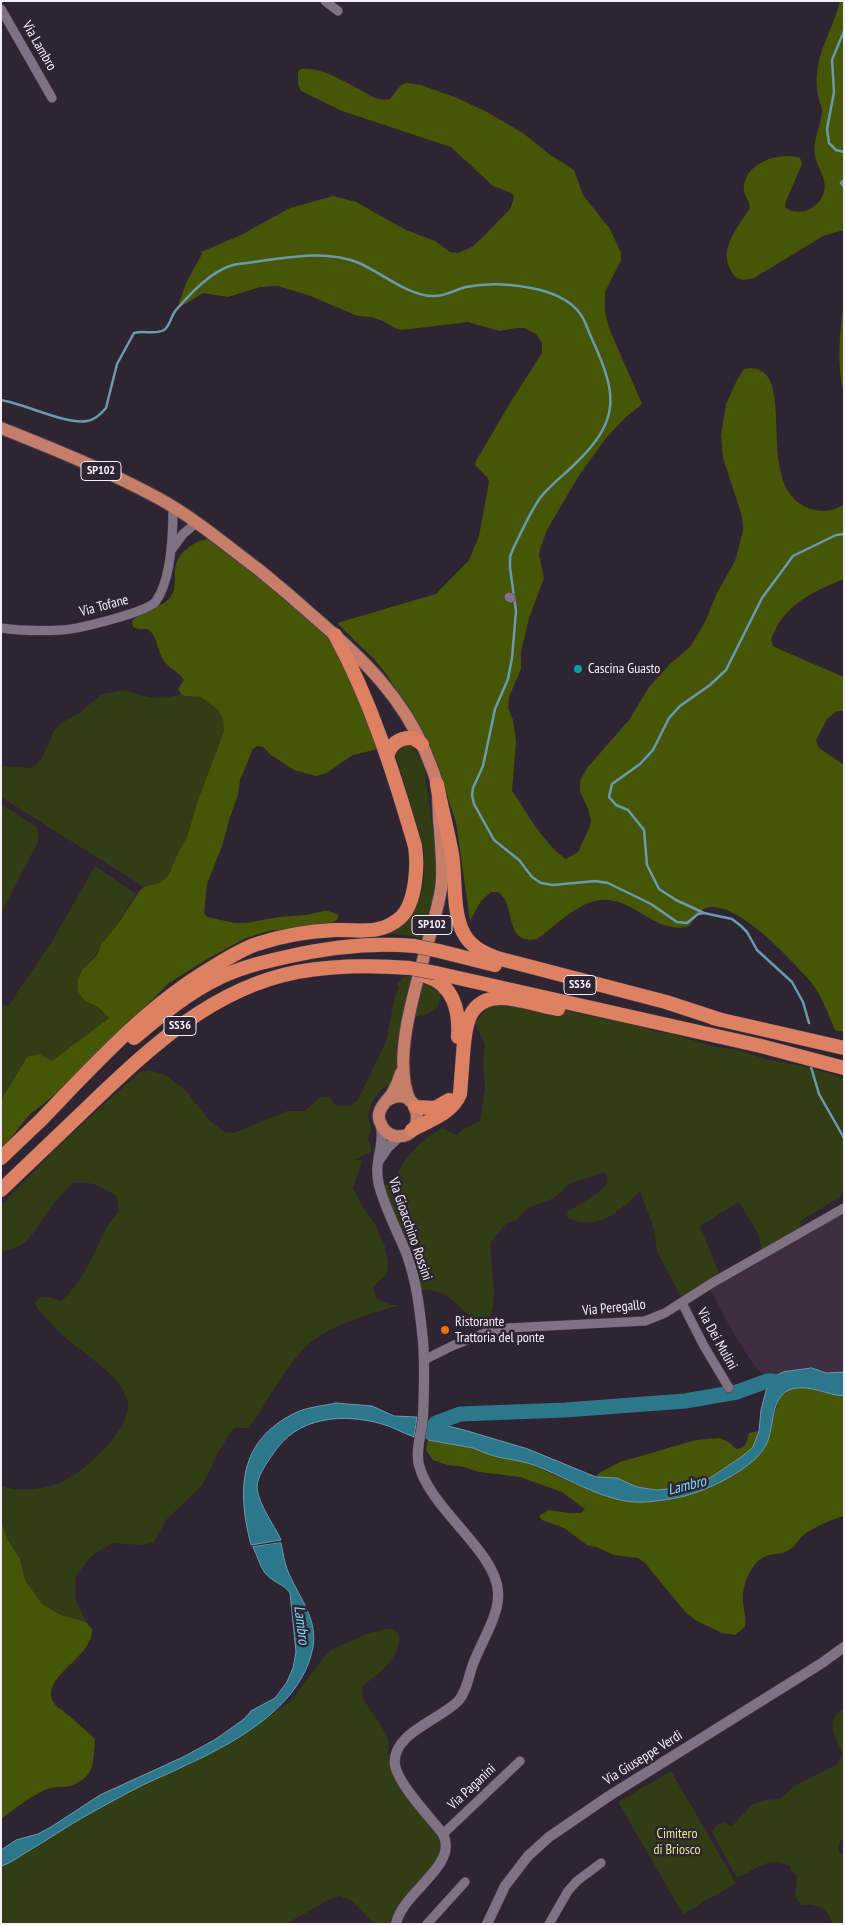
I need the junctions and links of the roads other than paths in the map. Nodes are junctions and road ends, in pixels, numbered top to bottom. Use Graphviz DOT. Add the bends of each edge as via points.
graph roads {
  1 [pos="325,1"];
  2 [pos="1,9"];
  3 [pos="338,11"];
  4 [pos="52,98"];
  5 [pos="1,428"];
  6 [pos="173,508"];
  7 [pos="196,523"];
  8 [pos="172,549"];
  9 [pos="1,628"];
  10 [pos="335,635"];
  11 [pos="422,744"];
  12 [pos="387,757"];
  13 [pos="437,784"];
  14 [pos="430,974"];
  15 [pos="721,1020"];
  16 [pos="654,1021"];
  17 [pos="844,1048"];
  18 [pos="403,1064"];
  19 [pos="844,1068"];
  20 [pos="386,1102"];
  21 [pos="413,1104"];
  22 [pos="38,1123"];
  23 [pos="381,1126"];
  24 [pos="406,1133"];
  25 [pos="1,1158"];
  26 [pos="376,1167"];
  27 [pos="1,1190"];
  28 [pos="844,1208"];
  29 [pos="682,1303"];
  30 [pos="424,1360"];
  31 [pos="729,1388"];
  32 [pos="844,1647"];
  33 [pos="520,1762"];
  34 [pos="443,1834"];
  35 [pos="601,1863"];
  36 [pos="465,1882"];
  37 [pos="490,1922"];
  38 [pos="396,1924"];
  39 [pos="427,1924"];
  40 [pos="549,1924"];
  1 -- 3 [label="street"];
  2 -- 4 [label="street, Via Lambro"];
  5 -- 6 [label="main road, SP102" via="74,457"];
  6 -- 7 [label="main road, SP102"];
  6 -- 8 [label="street, Via Tofane"];
  7 -- 8 [label="street, Via Tofane" via="182,534"];
  7 -- 10 [label="main road, SP102" via="274,582"];
  8 -- 9 [label="street, Via Tofane" via="163,589 156,603 146,609 64,630"];
  10 -- 11 [label="main road, SP102" via="382,682"];
  10 -- 12 [label="highway" via="351,663"];
  11 -- 12 [label="highway" via="413,738 402,739 392,745"];
  11 -- 13 [label="main road, SP102"];
  12 -- 22 [label="highway" via="417,858 409,906 401,916 372,932 334,930 290,936 255,945 223,961 189,981 150,1012"];
  13 -- 15 [label="highway" via="452,856 458,919 471,944 497,958 666,1002"];
  13 -- 18 [label="main road, SP102" via="441,885 407,1029"];
  14 -- 16 [label="highway, SS36"];
  14 -- 21 [label="highway" via="452,998 458,1015 454,1087 447,1102 435,1108"];
  14 -- 27 [label="highway, SS36, bridge" via="381,966 343,966 295,972 228,996 175,1029 134,1062"];
  15 -- 17 [label="highway, SS36"];
  15 -- 22 [label="highway, SS36, bridge" via="414,946 339,946 244,968 192,994 148,1027"];
  16 -- 19 [label="highway, SS36"];
  16 -- 24 [label="highway" via="614,1018 503,998 486,1000 472,1011 466,1026 457,1100 447,1111"];
  18 -- 20 [label="main road, SP102" via="397,1085"];
  18 -- 21 [label="main road, SP102" via="404,1085"];
  20 -- 21 [label="main road" via="395,1097 406,1098"];
  20 -- 23 [label="main road" via="380,1110"];
  21 -- 24 [label="main road" via="418,1119"];
  22 -- 25 [label="highway, SS36"];
  23 -- 24 [label="main road" via="389,1134"];
  23 -- 26 [label="street, Via Gioacchino Rossini"];
  24 -- 26 [label="street, Via Gioacchino Rossini" via="383,1154"];
  26 -- 30 [label="street, Via Gioacchino Rossini" via="386,1206 411,1268 419,1303"];
  28 -- 29 [label="street, Via Peregallo"];
  29 -- 30 [label="street, Via Peregallo" via="645,1322 508,1328 485,1333"];
  29 -- 31 [label="street, Via Dei Mulini"];
  30 -- 34 [label="street, Via Gioacchino Rossini" via="419,1464 430,1489 487,1562 498,1593 493,1617 464,1694 446,1712 413,1732 403,1741 395,1756 397,1773"];
  32 -- 37 [label="street, Via Giuseppe Verdi" via="549,1837 528,1856 505,1886"];
  33 -- 34 [label="street, Via Paganini"];
  34 -- 38 [label="street" via="445,1854 441,1862 405,1904"];
  35 -- 40 [label="street" via="568,1891"];
  36 -- 39 [label="street"];
}
